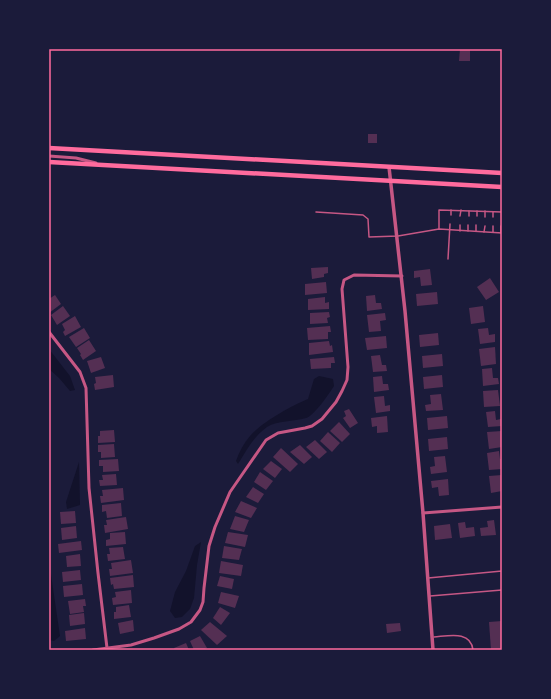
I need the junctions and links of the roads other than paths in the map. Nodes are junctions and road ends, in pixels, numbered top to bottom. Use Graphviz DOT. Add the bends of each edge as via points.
graph roads {
  1 [pos="49,148"];
  2 [pos="49,156"];
  3 [pos="49,162"];
  4 [pos="105,166"];
  5 [pos="389,167"];
  6 [pos="502,173"];
  7 [pos="390,181"];
  8 [pos="502,187"];
  9 [pos="451,210"];
  10 [pos="461,210"];
  11 [pos="469,211"];
  12 [pos="477,211"];
  13 [pos="485,211"];
  14 [pos="316,212"];
  15 [pos="493,212"];
  16 [pos="502,213"];
  17 [pos="451,215"];
  18 [pos="460,216"];
  19 [pos="468,216"];
  20 [pos="477,216"];
  21 [pos="485,217"];
  22 [pos="493,217"];
  23 [pos="502,218"];
  24 [pos="450,224"];
  25 [pos="460,224"];
  26 [pos="468,225"];
  27 [pos="476,225"];
  28 [pos="484,226"];
  29 [pos="493,226"];
  30 [pos="501,226"];
  31 [pos="439,229"];
  32 [pos="450,230"];
  33 [pos="460,230"];
  34 [pos="468,231"];
  35 [pos="476,231"];
  36 [pos="484,232"];
  37 [pos="493,232"];
  38 [pos="502,233"];
  39 [pos="398,236"];
  40 [pos="448,259"];
  41 [pos="402,276"];
  42 [pos="49,332"];
  43 [pos="502,507"];
  44 [pos="423,513"];
  45 [pos="502,572"];
  46 [pos="428,578"];
  47 [pos="502,590"];
  48 [pos="429,596"];
  49 [pos="432,637"];
  50 [pos="108,648"];
  51 [pos="93,650"];
  52 [pos="433,650"];
  53 [pos="473,650"];
  1 -- 5 [label="highway"];
  2 -- 4 [label="street" via="76,158"];
  3 -- 4 [label="highway"];
  4 -- 7 [label="highway"];
  5 -- 6 [label="highway"];
  5 -- 7 [label="street"];
  7 -- 8 [label="highway"];
  7 -- 39 [label="street"];
  9 -- 10 [label="lane"];
  9 -- 17 [label="lane"];
  9 -- 31 [label="lane" via="439,210"];
  10 -- 11 [label="lane"];
  10 -- 18 [label="lane"];
  11 -- 12 [label="lane"];
  11 -- 19 [label="lane"];
  12 -- 13 [label="lane"];
  12 -- 20 [label="lane"];
  13 -- 15 [label="lane"];
  13 -- 21 [label="lane"];
  14 -- 39 [label="lane" via="364,215 368,219 370,237"];
  15 -- 16 [label="lane"];
  15 -- 22 [label="lane"];
  16 -- 23 [label="lane"];
  24 -- 32 [label="lane"];
  25 -- 33 [label="lane"];
  26 -- 34 [label="lane"];
  27 -- 35 [label="lane"];
  28 -- 36 [label="lane"];
  29 -- 37 [label="lane"];
  30 -- 38 [label="lane"];
  31 -- 32 [label="lane"];
  31 -- 39 [label="lane"];
  32 -- 33 [label="lane"];
  32 -- 40 [label="lane"];
  33 -- 34 [label="lane"];
  34 -- 35 [label="lane"];
  35 -- 36 [label="lane"];
  36 -- 37 [label="lane"];
  37 -- 38 [label="lane"];
  39 -- 41 [label="street"];
  41 -- 44 [label="street"];
  41 -- 50 [label="street" via="354,275 344,280 342,289 347,380 336,402 322,419 312,426 278,432 266,440 230,492 209,546 203,602 191,622 154,638"];
  42 -- 50 [label="street" via="80,372 86,388 90,494"];
  43 -- 44 [label="street"];
  44 -- 46 [label="street"];
  45 -- 46 [label="lane"];
  46 -- 48 [label="street"];
  47 -- 48 [label="lane"];
  48 -- 49 [label="street"];
  49 -- 52 [label="street"];
  49 -- 53 [label="lane" via="464,636 470,640"];
  50 -- 51 [label="street"];
}
